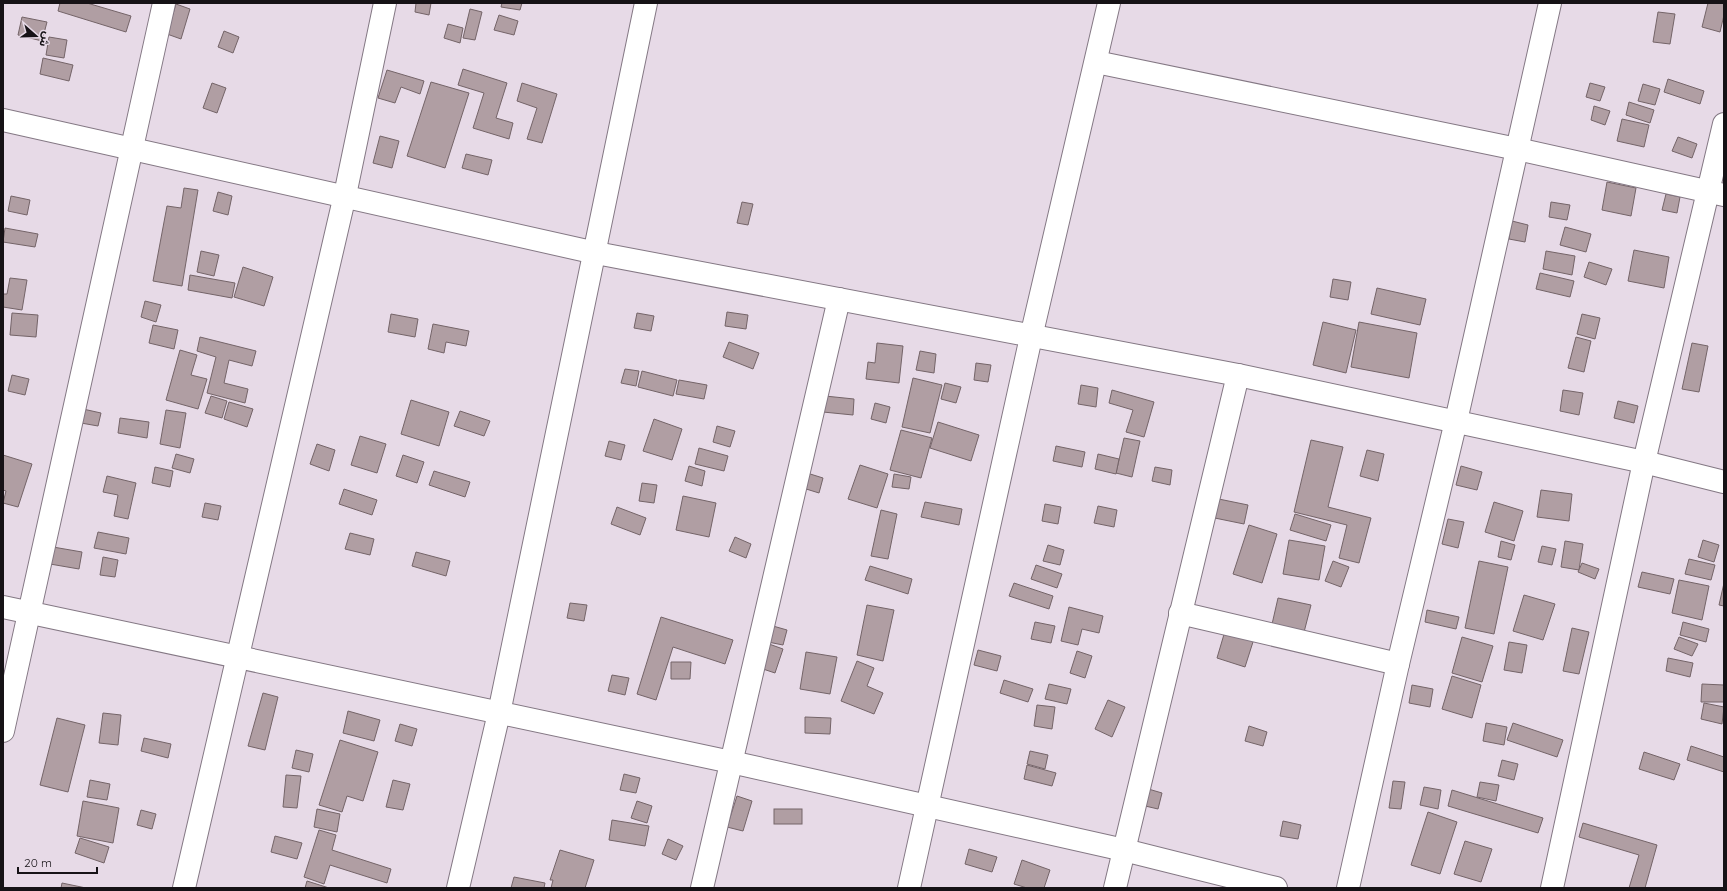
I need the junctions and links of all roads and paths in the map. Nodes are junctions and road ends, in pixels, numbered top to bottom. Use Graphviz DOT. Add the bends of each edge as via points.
graph roads {
  1 [pos="164,3"];
  2 [pos="385,3"];
  3 [pos="646,3"];
  4 [pos="1109,3"];
  5 [pos="1550,3"];
  6 [pos="1096,62"];
  7 [pos="3,120"];
  8 [pos="1724,124"];
  9 [pos="132,147"];
  10 [pos="1518,149"];
  11 [pos="1716,193"];
  12 [pos="345,195"];
  13 [pos="596,253"];
  14 [pos="839,299"];
  15 [pos="1031,337"];
  16 [pos="1238,375"];
  17 [pos="1456,421"];
  18 [pos="1644,462"];
  19 [pos="1724,482"];
  20 [pos="3,607"];
  21 [pos="30,613"];
  22 [pos="1180,613"];
  23 [pos="239,657"];
  24 [pos="1398,664"];
  25 [pos="499,713"];
  26 [pos="3,731"];
  27 [pos="731,762"];
  28 [pos="926,807"];
  29 [pos="1124,850"];
  30 [pos="184,888"];
  31 [pos="458,888"];
  32 [pos="702,888"];
  33 [pos="909,888"];
  34 [pos="1115,888"];
  35 [pos="1276,888"];
  36 [pos="1348,888"];
  37 [pos="1552,888"];
  1 -- 9 [label="street"];
  2 -- 12 [label="street"];
  3 -- 13 [label="street"];
  4 -- 6 [label="street"];
  5 -- 10 [label="street"];
  6 -- 10 [label="street"];
  6 -- 15 [label="street"];
  7 -- 9 [label="street"];
  8 -- 11 [label="street"];
  9 -- 12 [label="street"];
  9 -- 21 [label="street"];
  10 -- 11 [label="street"];
  10 -- 17 [label="street"];
  11 -- 18 [label="street"];
  12 -- 13 [label="street"];
  12 -- 23 [label="street"];
  13 -- 14 [label="street"];
  13 -- 25 [label="street"];
  14 -- 15 [label="street"];
  14 -- 27 [label="street"];
  15 -- 16 [label="street"];
  15 -- 28 [label="street"];
  16 -- 17 [label="street"];
  16 -- 22 [label="street"];
  17 -- 18 [label="street"];
  17 -- 24 [label="street"];
  18 -- 19 [label="street"];
  18 -- 37 [label="street"];
  20 -- 21 [label="street"];
  21 -- 23 [label="street"];
  21 -- 26 [label="street"];
  22 -- 24 [label="street"];
  22 -- 29 [label="street"];
  23 -- 25 [label="street"];
  23 -- 30 [label="street"];
  24 -- 36 [label="street"];
  25 -- 27 [label="street"];
  25 -- 31 [label="street"];
  27 -- 28 [label="street"];
  27 -- 32 [label="street"];
  28 -- 29 [label="street"];
  28 -- 33 [label="street"];
  29 -- 34 [label="street"];
  29 -- 35 [label="street"];
}
